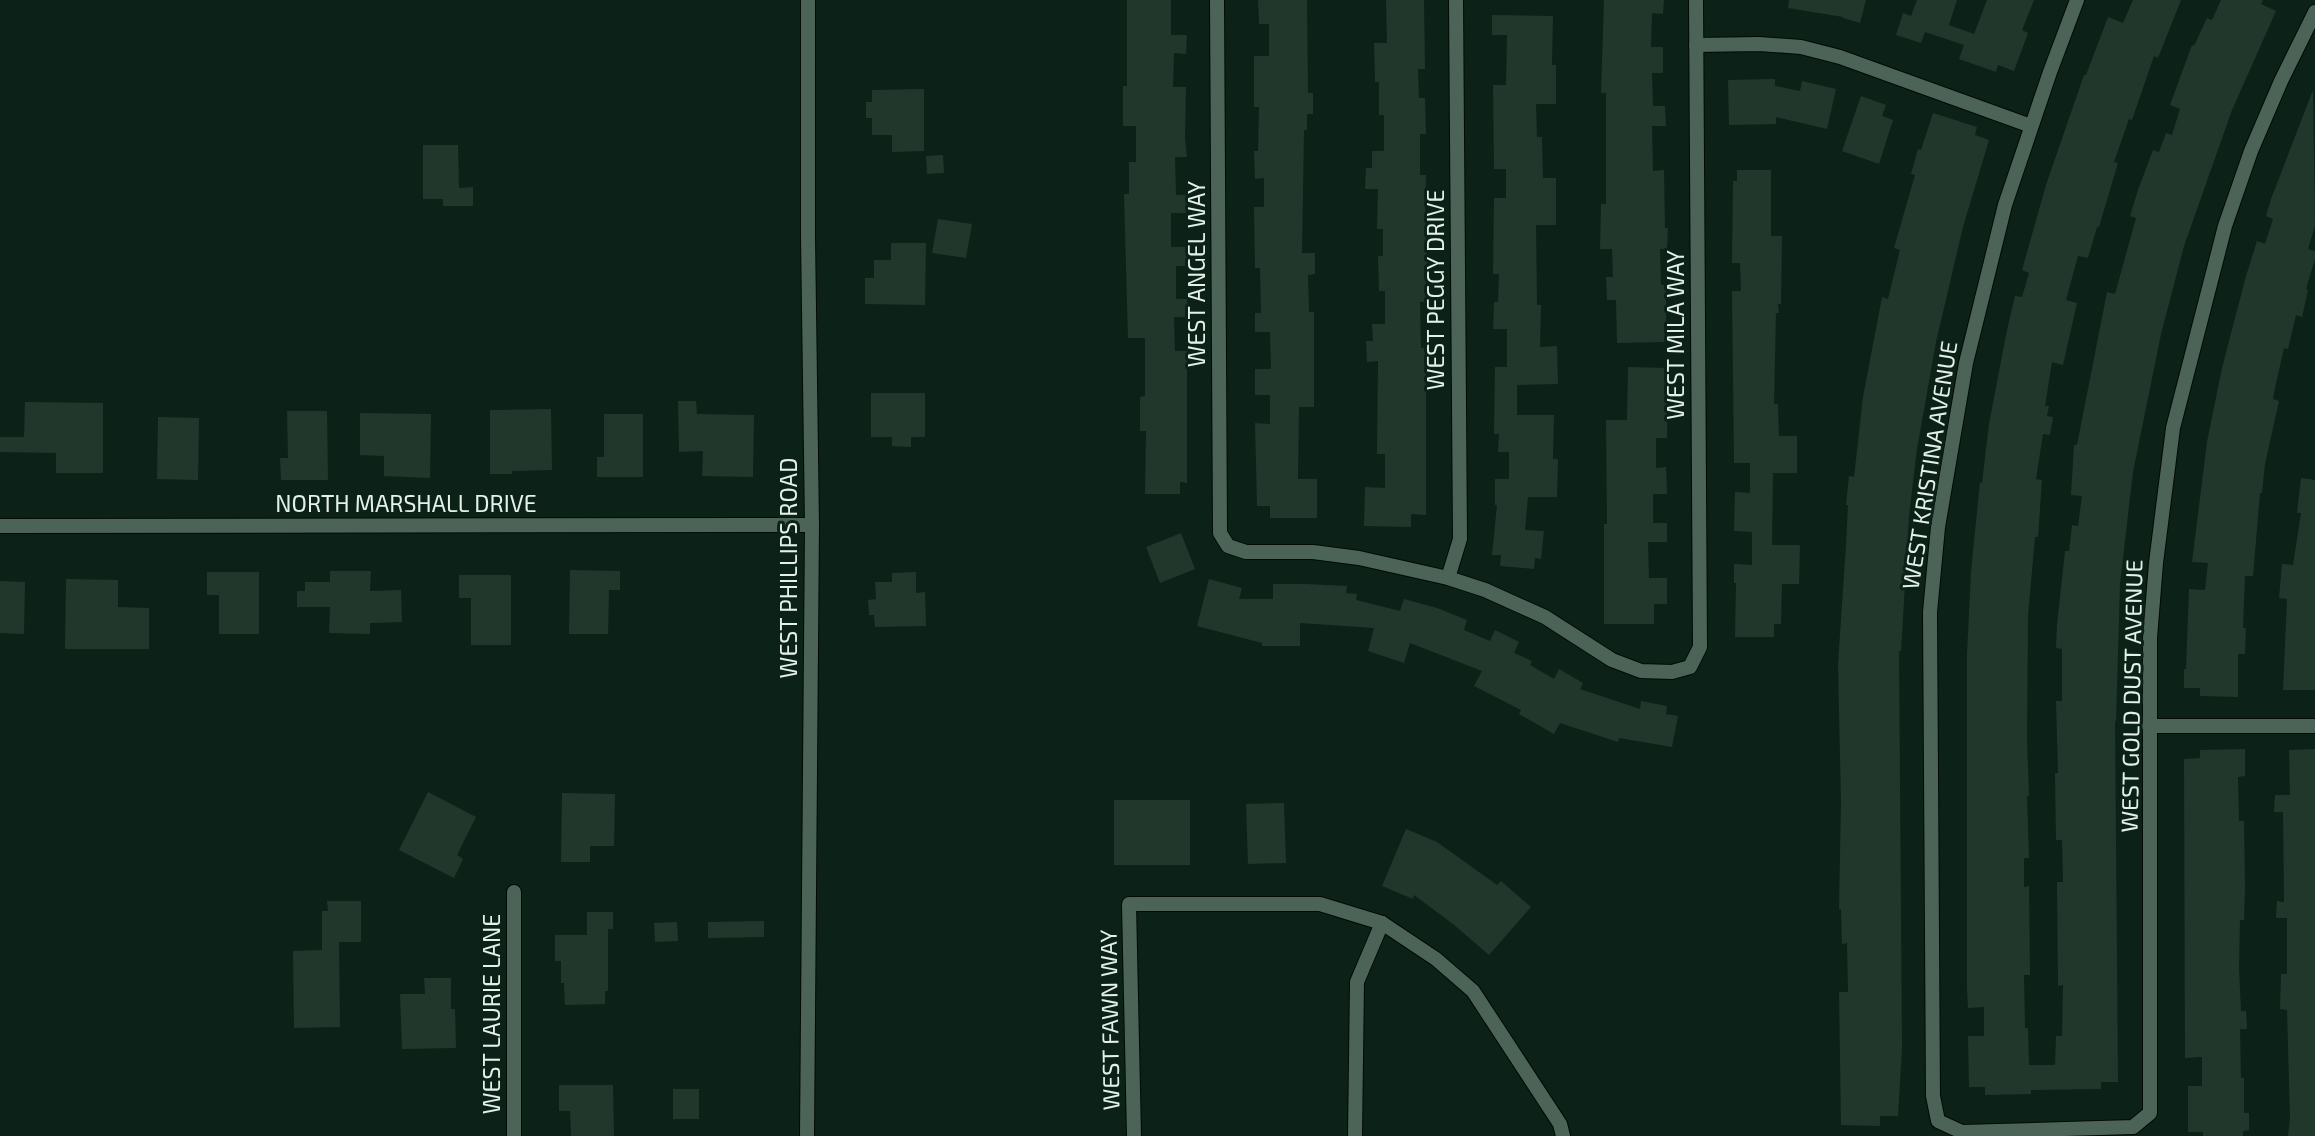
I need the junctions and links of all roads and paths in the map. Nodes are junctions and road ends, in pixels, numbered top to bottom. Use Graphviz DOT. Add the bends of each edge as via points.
graph roads {
  1 [pos="808,0"];
  2 [pos="1217,0"];
  3 [pos="1456,0"];
  4 [pos="1696,0"];
  5 [pos="2077,0"];
  6 [pos="2315,12"];
  7 [pos="1696,45"];
  8 [pos="2031,126"];
  9 [pos="812,525"];
  10 [pos="0,526"];
  11 [pos="1448,578"];
  12 [pos="2149,726"];
  13 [pos="2315,726"];
  14 [pos="514,892"];
  15 [pos="1382,923"];
  16 [pos="2150,1113"];
  17 [pos="513,1136"];
  18 [pos="807,1136"];
  19 [pos="1134,1136"];
  20 [pos="1355,1136"];
  21 [pos="1563,1136"];
  1 -- 9 [label="street, WEST PHILLIPS ROAD"];
  2 -- 11 [label="street, WEST ANGEL WAY" via="1220,533 1228,545 1246,552 1313,552"];
  3 -- 11 [label="street, WEST PEGGY DRIVE" via="1460,539"];
  4 -- 7 [label="street, WEST MILA WAY"];
  5 -- 8 [label="street, WEST KRISTINA AVENUE"];
  6 -- 12 [label="street, WEST GOLD DUST AVENUE" via="2251,151 2225,226 2173,428 2155,563"];
  7 -- 8 [label="street" via="1801,47"];
  7 -- 11 [label="street, WEST MILA WAY" via="1700,647 1690,667 1672,672 1641,671 1612,660 1545,617"];
  8 -- 16 [label="street, WEST KRISTINA AVENUE" via="2005,205 1966,363 1938,527 1930,611 1933,1096 1938,1121 1962,1132 2133,1127"];
  9 -- 10 [label="street, NORTH MARSHALL DRIVE"];
  9 -- 18 [label="street, WEST PHILLIPS ROAD"];
  12 -- 13 [label="street"];
  12 -- 16 [label="street, WEST GOLD DUST AVENUE"];
  14 -- 17 [label="street, WEST LAURIE LANE"];
  15 -- 19 [label="street, WEST FAWN WAY" via="1320,904 1129,904"];
  15 -- 20 [label="street" via="1357,982"];
  15 -- 21 [label="street" via="1473,991 1560,1124"];
}
